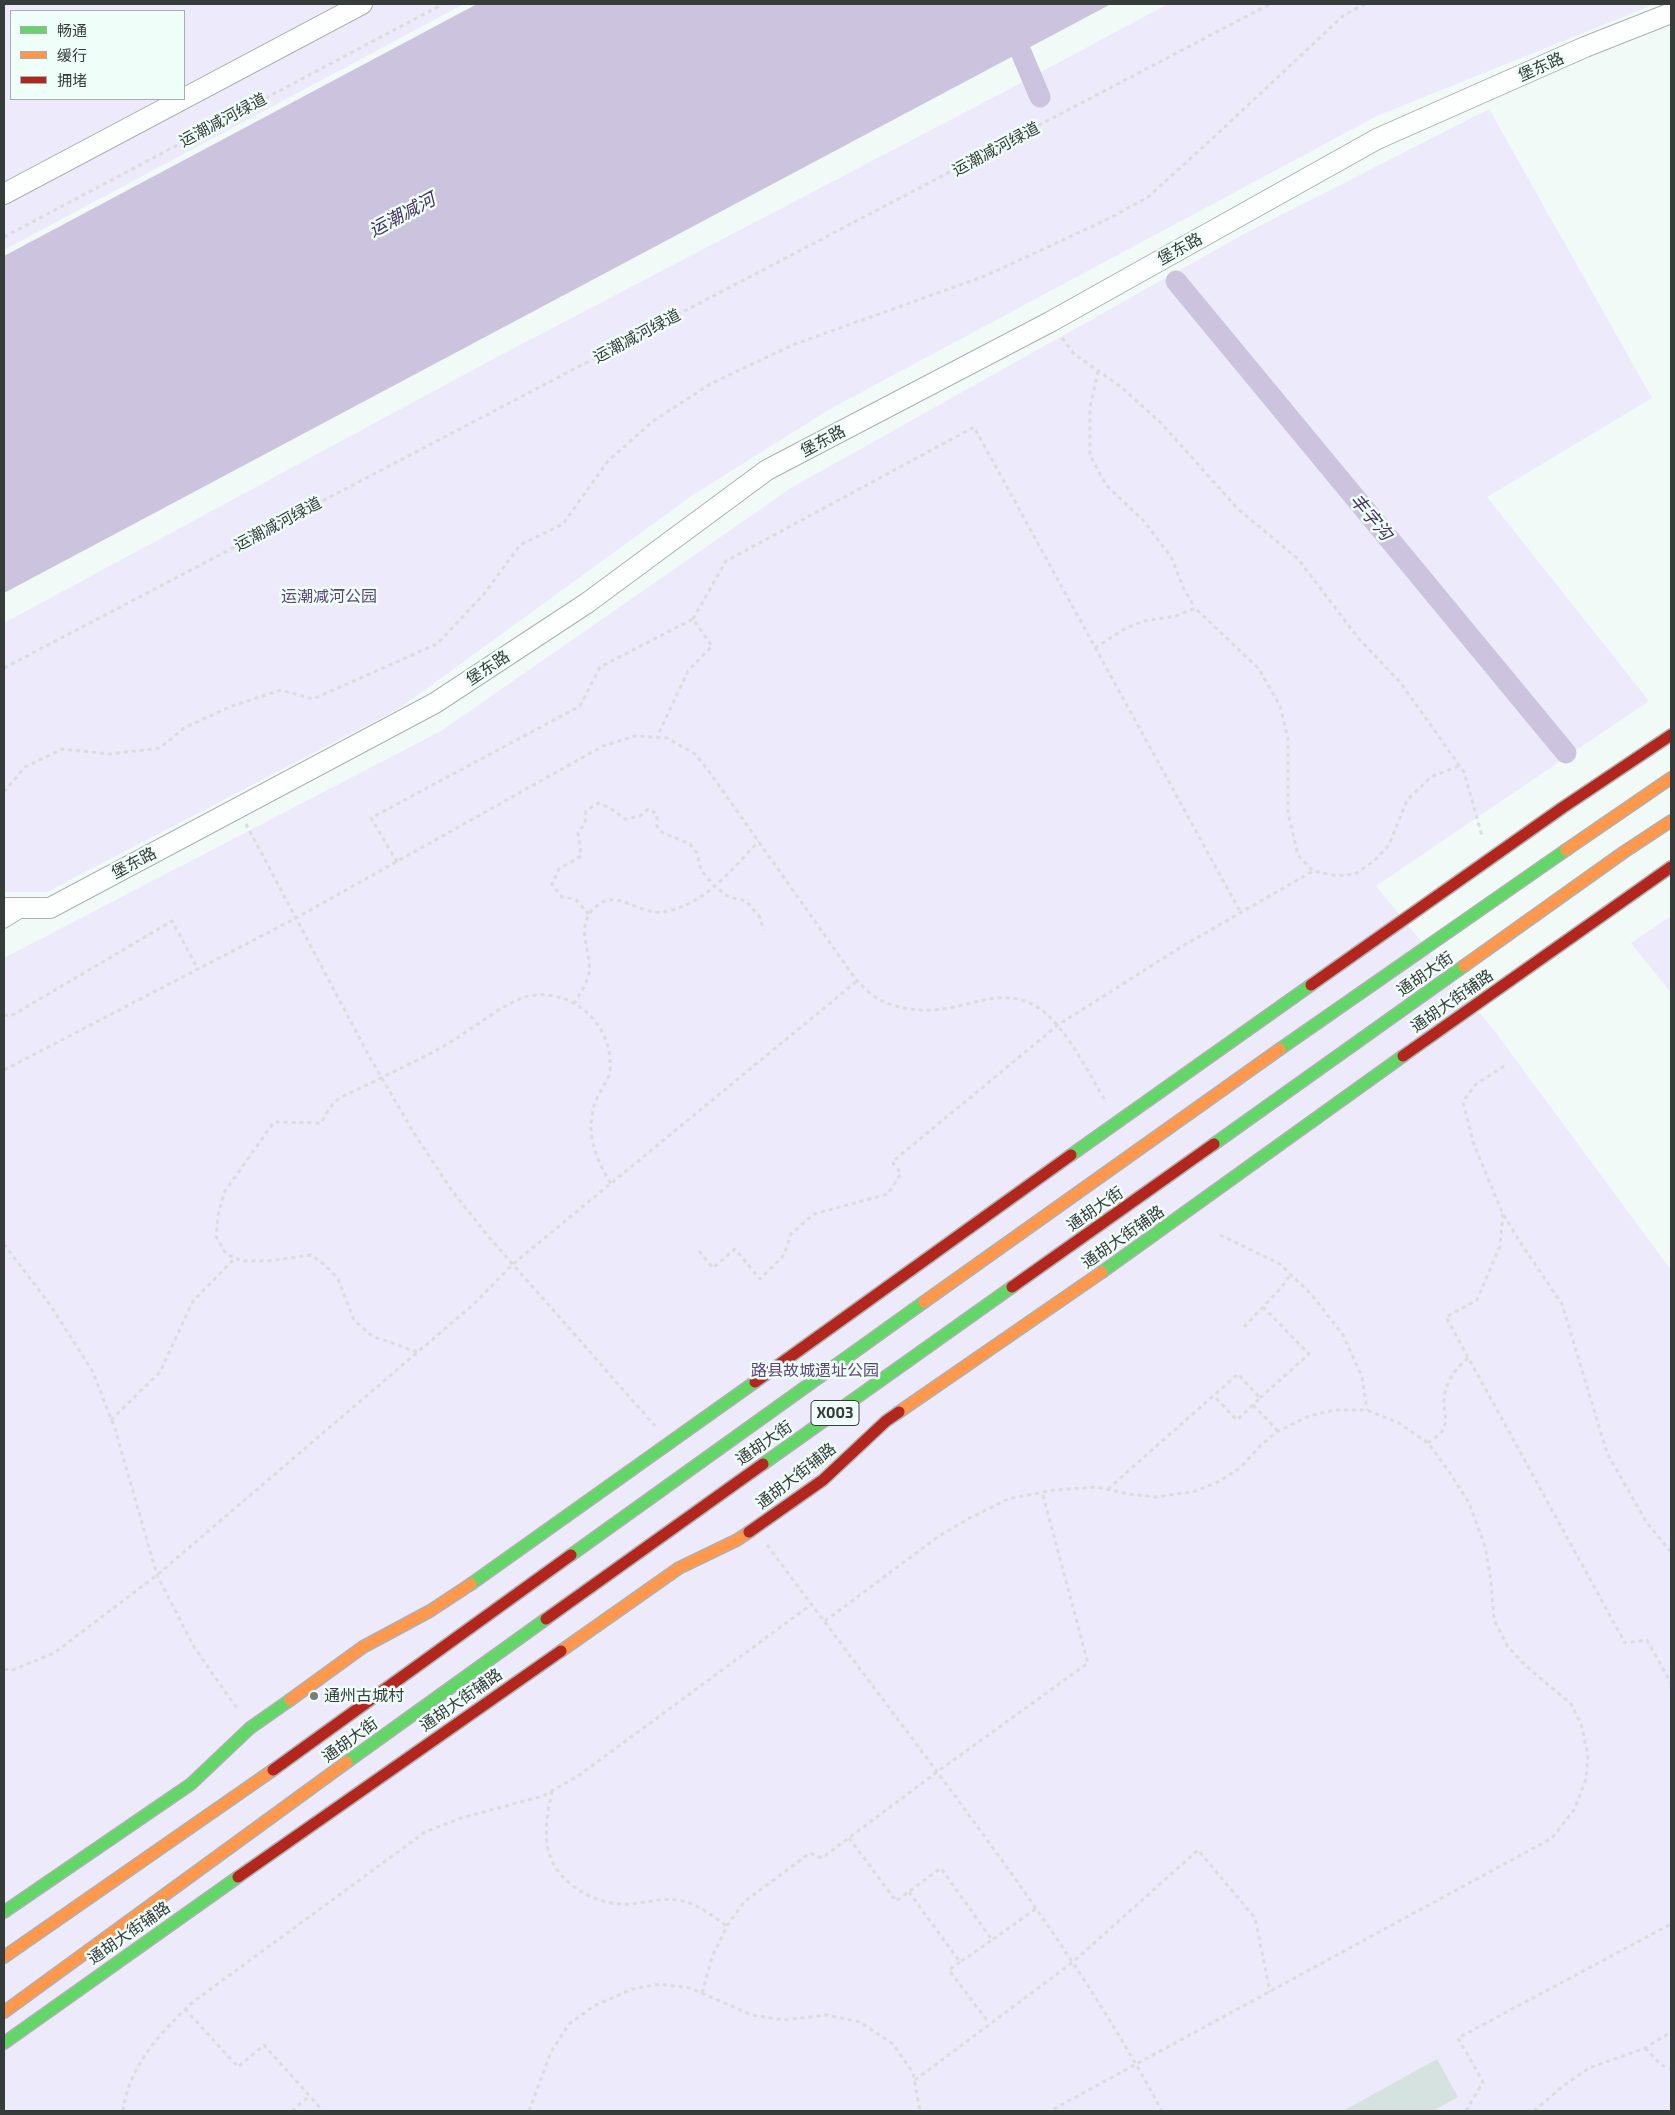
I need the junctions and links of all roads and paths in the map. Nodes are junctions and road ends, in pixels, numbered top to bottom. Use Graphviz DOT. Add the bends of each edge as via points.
graph roads {
  1 [pos="362,4"];
  2 [pos="443,4"];
  3 [pos="1270,4"];
  4 [pos="1365,4"];
  5 [pos="1671,13"];
  6 [pos="185,98"];
  7 [pos="181,100"];
  8 [pos="4,194"];
  9 [pos="4,237"];
  10 [pos="1050,322"];
  11 [pos="1098,371"];
  12 [pos="1195,608"];
  13 [pos="693,619"];
  14 [pos="1095,648"];
  15 [pos="4,668"];
  16 [pos="1671,735"];
  17 [pos="657,737"];
  18 [pos="1459,766"];
  19 [pos="1671,778"];
  20 [pos="4,792"];
  21 [pos="237,808"];
  22 [pos="1671,821"];
  23 [pos="758,841"];
  24 [pos="1484,844"];
  25 [pos="397,862"];
  26 [pos="1671,867"];
  27 [pos="1314,871"];
  28 [pos="714,886"];
  29 [pos="4,908"];
  30 [pos="28,908"];
  31 [pos="1241,913"];
  32 [pos="589,914"];
  33 [pos="296,918"];
  34 [pos="4,923"];
  35 [pos="764,930"];
  36 [pos="198,969"];
  37 [pos="857,981"];
  38 [pos="574,1004"];
  39 [pos="4,1015"];
  40 [pos="1058,1025"];
  41 [pos="1504,1066"];
  42 [pos="4,1070"];
  43 [pos="382,1078"];
  44 [pos="1119,1121"];
  45 [pos="611,1184"];
  46 [pos="1503,1214"];
  47 [pos="1220,1235"];
  48 [pos="4,1244"];
  49 [pos="699,1251"];
  50 [pos="235,1258"];
  51 [pos="514,1264"];
  52 [pos="1290,1274"];
  53 [pos="1263,1307"];
  54 [pos="1244,1327"];
  55 [pos="417,1352"];
  56 [pos="1468,1358"];
  57 [pos="1214,1396"];
  58 [pos="1260,1398"];
  59 [pos="1253,1405"];
  60 [pos="1367,1410"];
  61 [pos="111,1420"];
  62 [pos="657,1428"];
  63 [pos="1278,1431"];
  64 [pos="1428,1443"];
  65 [pos="1108,1489"];
  66 [pos="1042,1492"];
  67 [pos="767,1544"];
  68 [pos="1671,1552"];
  69 [pos="157,1575"];
  70 [pos="812,1604"];
  71 [pos="825,1621"];
  72 [pos="4,1669"];
  73 [pos="1671,1683"];
  74 [pos="250,1728"];
  75 [pos="937,1772"];
  76 [pos="552,1791"];
  77 [pos="849,1838"];
  78 [pos="909,1892"];
  79 [pos="1037,1908"];
  80 [pos="4,1912"];
  81 [pos="1671,1924"];
  82 [pos="728,1926"];
  83 [pos="992,1940"];
  84 [pos="4,1957"];
  85 [pos="960,1962"];
  86 [pos="1073,1962"];
  87 [pos="1270,1992"];
  88 [pos="702,1993"];
  89 [pos="185,2009"];
  90 [pos="4,2012"];
  91 [pos="989,2024"];
  92 [pos="1671,2032"];
  93 [pos="4,2043"];
  94 [pos="1646,2048"];
  95 [pos="1137,2065"];
  96 [pos="1671,2069"];
  97 [pos="914,2080"];
  98 [pos="309,2096"];
  99 [pos="124,2111"];
  100 [pos="292,2111"];
  101 [pos="323,2111"];
  102 [pos="528,2111"];
  103 [pos="920,2111"];
  104 [pos="1050,2111"];
  105 [pos="1162,2111"];
  106 [pos="1466,2111"];
  107 [pos="1534,2111"];
  1 -- 6 [label="street"];
  2 -- 9 [label="path, 运潮减河绿道"];
  3 -- 15 [label="path, 运潮减河绿道"];
  4 -- 20 [label="path" via="1344,15 1148,196 1108,219 985,276 795,344 712,383 653,420 608,461 563,524 520,545 484,594 437,644 313,699 281,690 229,707 184,728 160,748 110,754 62,749 25,767"];
  5 -- 10 [label="street, 堡东路" via="1585,47 1377,139"];
  7 -- 8 [label="street"];
  10 -- 11 [label="path" via="1074,354"];
  10 -- 21 [label="street, 堡东路" via="767,470 587,602 435,703"];
  11 -- 12 [label="path" via="1090,408 1090,455 1106,485 1144,521 1171,557"];
  11 -- 18 [label="path" via="1161,423 1238,509 1298,559 1359,640 1400,682"];
  12 -- 14 [label="path" via="1126,628"];
  12 -- 27 [label="path" via="1259,669 1280,706 1288,739 1288,813 1298,855"];
  13 -- 14 [label="path" via="726,561 974,427"];
  13 -- 17 [label="path" via="712,646 688,671"];
  13 -- 25 [label="path" via="600,667 580,706 371,818"];
  14 -- 31 [label="path"];
  16 -- 44 [label="street" via="1562,808"];
  17 -- 23 [label="path" via="667,738 694,754"];
  17 -- 25 [label="path" via="635,736 603,746"];
  18 -- 24 [label="path" via="1464,772"];
  18 -- 27 [label="path" via="1430,777 1407,800 1389,845 1374,861 1355,874 1338,876"];
  19 -- 84 [label="street, 通胡大街 / X003" via="1118,1165 335,1726"];
  21 -- 30 [label="street, 堡东路" via="50,908"];
  21 -- 33 [label="path"];
  22 -- 90 [label="street, 通胡大街 / X003" via="738,1481"];
  23 -- 28 [label="path"];
  23 -- 37 [label="path"];
  25 -- 33 [label="path"];
  26 -- 93 [label="street, 通胡大街辅路" via="1151,1238 886,1421 823,1480 792,1502 737,1540 679,1568"];
  27 -- 31 [label="path"];
  28 -- 32 [label="path" via="704,896 683,907 661,912 620,900 604,901"];
  28 -- 32 [label="path" via="701,870 697,853 690,844 663,833 657,826 657,814 648,809 640,816 624,819 598,803 586,811 586,823 578,833 581,856 559,869 552,884 562,897 575,899"];
  28 -- 35 [label="path" via="729,897 746,901 759,916"];
  29 -- 30 [label="street, 堡东路"];
  30 -- 34 [label="lane"];
  31 -- 40 [label="path"];
  32 -- 38 [label="path" via="584,934 589,973"];
  33 -- 36 [label="path"];
  33 -- 43 [label="path"];
  36 -- 39 [label="path" via="172,921 11,1016"];
  36 -- 42 [label="path"];
  37 -- 40 [label="path" via="878,1000 904,1008 933,1010 990,998 1014,998 1041,1010"];
  37 -- 45 [label="path"];
  38 -- 43 [label="path" via="566,999 539,995 523,997 456,1039"];
  38 -- 45 [label="path" via="588,1011 600,1028 609,1051 610,1073 597,1098 590,1127 591,1141"];
  40 -- 44 [label="path"];
  40 -- 49 [label="path" via="892,1162 901,1173 888,1194 814,1214 791,1234 784,1255 760,1279 735,1250 713,1268"];
  41 -- 46 [label="path" via="1475,1085 1463,1102 1474,1145"];
  43 -- 50 [label="path" via="335,1101 321,1123 274,1122 225,1191 218,1215 216,1236 226,1254"];
  43 -- 51 [label="path" via="450,1188"];
  44 -- 74 [label="street" via="504,1562 430,1611 363,1647"];
  45 -- 51 [label="path"];
  46 -- 56 [label="path" via="1500,1246 1477,1300 1446,1317"];
  46 -- 68 [label="path" via="1562,1304 1607,1453 1647,1523"];
  47 -- 52 [label="path" via="1280,1264"];
  48 -- 61 [label="path" via="51,1306 93,1372"];
  50 -- 55 [label="path" via="268,1261 311,1255 338,1279 354,1320 372,1336"];
  50 -- 61 [label="path" via="193,1301 160,1372"];
  51 -- 55 [label="path" via="475,1303"];
  51 -- 62 [label="path"];
  52 -- 53 [label="path"];
  52 -- 60 [label="path" via="1312,1295 1343,1335 1362,1377"];
  53 -- 54 [label="path"];
  53 -- 58 [label="path" via="1309,1354"];
  55 -- 69 [label="path"];
  56 -- 64 [label="path" via="1458,1365 1447,1386 1444,1401 1446,1419 1442,1431"];
  56 -- 73 [label="path" via="1625,1643 1648,1640"];
  57 -- 58 [label="path" via="1238,1374"];
  57 -- 59 [label="path" via="1237,1420"];
  57 -- 65 [label="path"];
  58 -- 59 [label="path"];
  59 -- 63 [label="path"];
  60 -- 63 [label="path" via="1334,1410 1309,1416"];
  60 -- 64 [label="path" via="1399,1423"];
  61 -- 69 [label="path"];
  63 -- 65 [label="path" via="1241,1467 1196,1491 1157,1497"];
  64 -- 87 [label="path" via="1469,1503 1485,1546 1494,1620 1508,1647 1571,1704 1581,1724 1588,1755 1586,1779 1574,1810 1552,1838"];
  65 -- 66 [label="path"];
  66 -- 71 [label="path" via="1008,1499 939,1536"];
  66 -- 75 [label="path" via="1088,1663"];
  67 -- 70 [label="path"];
  69 -- 72 [label="path" via="54,1653 12,1670"];
  69 -- 74 [label="path" via="194,1647"];
  70 -- 71 [label="path"];
  70 -- 76 [label="path" via="578,1776"];
  71 -- 75 [label="path"];
  74 -- 80 [label="street" via="191,1784"];
  75 -- 77 [label="path"];
  75 -- 79 [label="path"];
  76 -- 82 [label="path" via="546,1819 547,1846 555,1866 570,1884 592,1898 620,1904 676,1900 699,1906"];
  76 -- 89 [label="path" via="425,1832"];
  77 -- 78 [label="path" via="896,1901"];
  77 -- 82 [label="path" via="822,1858 810,1853 744,1902"];
  78 -- 83 [label="path" via="941,1868"];
  78 -- 85 [label="path"];
  79 -- 83 [label="path"];
  79 -- 86 [label="path"];
  81 -- 106 [label="path" via="1458,2038 1482,2082"];
  82 -- 88 [label="path" via="712,1957"];
  83 -- 85 [label="path"];
  85 -- 91 [label="path" via="949,1970"];
  86 -- 87 [label="path" via="1198,1850 1255,1918"];
  86 -- 91 [label="path"];
  86 -- 95 [label="path"];
  87 -- 95 [label="path"];
  88 -- 97 [label="path" via="752,2015 784,2020 827,2015 860,2022 893,2044 913,2073"];
  88 -- 102 [label="path" via="660,1984 632,1989 594,2006 569,2024 551,2052"];
  89 -- 98 [label="path" via="238,2067 264,2045"];
  89 -- 99 [label="path" via="162,2031 139,2064 125,2098"];
  91 -- 97 [label="path"];
  92 -- 94 [label="path"];
  94 -- 96 [label="path" via="1661,2065"];
  94 -- 107 [label="path" via="1589,2068"];
  95 -- 104 [label="path"];
  95 -- 105 [label="path"];
  97 -- 103 [label="path"];
  98 -- 100 [label="path"];
  98 -- 101 [label="path"];
}
